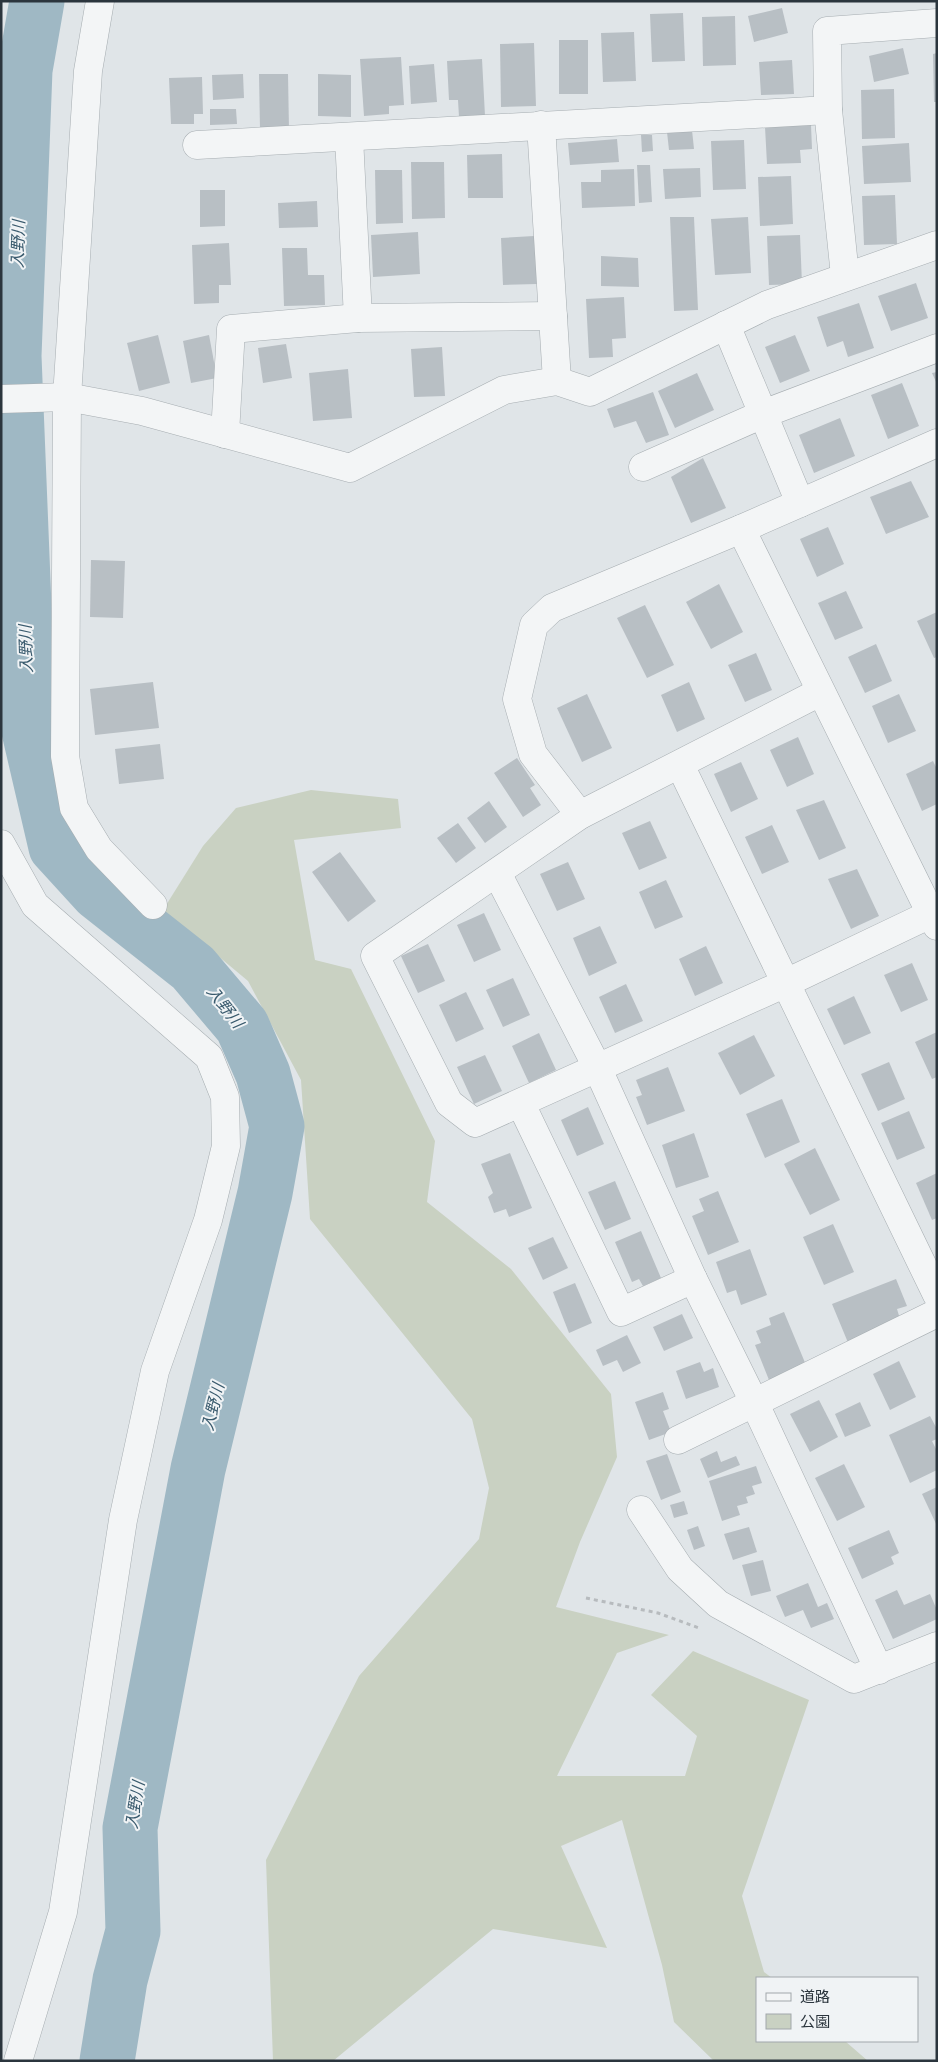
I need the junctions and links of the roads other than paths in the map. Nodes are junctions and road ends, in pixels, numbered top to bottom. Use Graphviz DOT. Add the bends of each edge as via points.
graph roads {
  1 [pos="100,1"];
  2 [pos="937,23"];
  3 [pos="828,110"];
  4 [pos="541,125"];
  5 [pos="349,137"];
  6 [pos="197,145"];
  7 [pos="937,245"];
  8 [pos="845,276"];
  9 [pos="553,316"];
  10 [pos="358,318"];
  11 [pos="726,326"];
  12 [pos="937,348"];
  13 [pos="557,381"];
  14 [pos="66,397"];
  15 [pos="1,399"];
  16 [pos="763,414"];
  17 [pos="225,434"];
  18 [pos="935,448"];
  19 [pos="643,467"];
  20 [pos="800,504"];
  21 [pos="741,529"];
  22 [pos="820,692"];
  23 [pos="680,765"];
  24 [pos="580,815"];
  25 [pos="1,844"];
  26 [pos="497,873"];
  27 [pos="153,905"];
  28 [pos="935,917"];
  29 [pos="786,984"];
  30 [pos="597,1067"];
  31 [pos="522,1104"];
  32 [pos="693,1279"];
  33 [pos="937,1295"];
  34 [pos="937,1313"];
  35 [pos="755,1404"];
  36 [pos="678,1440"];
  37 [pos="641,1510"];
  38 [pos="937,1646"];
  39 [pos="879,1670"];
  40 [pos="18,2061"];
  1 -- 14 [label="street" via="88,71"];
  2 -- 3 [label="street" via="827,30"];
  3 -- 4 [label="street"];
  3 -- 8 [label="street"];
  4 -- 5 [label="street"];
  4 -- 9 [label="street"];
  5 -- 6 [label="street"];
  5 -- 10 [label="street"];
  7 -- 8 [label="street"];
  8 -- 11 [label="street" via="768,305"];
  9 -- 10 [label="street"];
  9 -- 13 [label="street"];
  10 -- 17 [label="street" via="231,329"];
  11 -- 13 [label="street" via="590,392"];
  11 -- 16 [label="street"];
  12 -- 16 [label="street"];
  13 -- 17 [label="street" via="504,390 350,468"];
  14 -- 15 [label="street"];
  14 -- 17 [label="street" via="142,410"];
  14 -- 27 [label="street" via="65,756 74,808 99,849"];
  16 -- 19 [label="street"];
  16 -- 20 [label="street"];
  18 -- 20 [label="street"];
  20 -- 21 [label="street"];
  21 -- 22 [label="street"];
  21 -- 24 [label="street" via="552,608 534,625 517,699 533,754"];
  22 -- 23 [label="street"];
  22 -- 28 [label="street"];
  23 -- 24 [label="street"];
  23 -- 29 [label="street"];
  24 -- 26 [label="street"];
  25 -- 40 [label="street" via="35,905 209,1057 225,1097 226,1146 208,1220 155,1371 123,1520 63,1912"];
  26 -- 30 [label="street"];
  26 -- 31 [label="street" via="375,956 449,1103 475,1124"];
  28 -- 29 [label="street"];
  29 -- 30 [label="street"];
  29 -- 33 [label="street"];
  30 -- 31 [label="street"];
  30 -- 32 [label="street"];
  31 -- 32 [label="street" via="621,1312"];
  32 -- 35 [label="street"];
  34 -- 35 [label="street"];
  35 -- 36 [label="street"];
  35 -- 39 [label="street"];
  37 -- 39 [label="street" via="680,1568 718,1604 854,1679"];
  38 -- 39 [label="street"];
}
